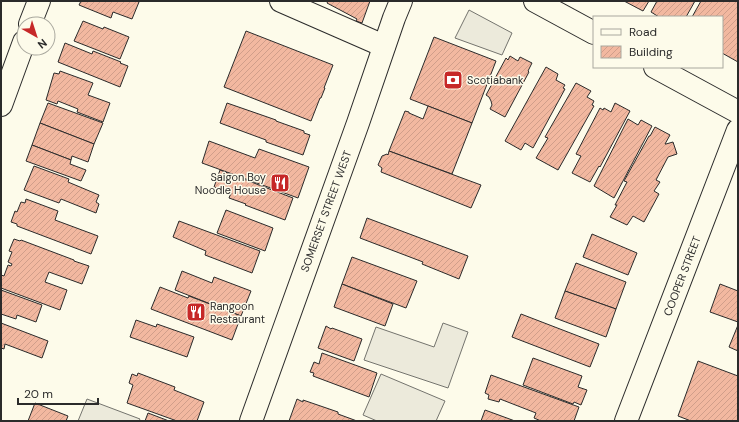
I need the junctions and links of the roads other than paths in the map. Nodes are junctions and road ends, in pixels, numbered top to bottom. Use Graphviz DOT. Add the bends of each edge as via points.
graph roads {
  1 [pos="39,1"];
  2 [pos="281,1"];
  3 [pos="401,1"];
  4 [pos="535,1"];
  5 [pos="33,16"];
  6 [pos="593,33"];
  7 [pos="384,46"];
  8 [pos="19,56"];
  9 [pos="657,68"];
  10 [pos="1,105"];
  11 [pos="738,112"];
  12 [pos="738,130"];
  13 [pos="251,421"];
  14 [pos="626,421"];
  1 -- 5 [label="main road"];
  2 -- 7 [label="main road"];
  3 -- 7 [label="main road, SOMERSET STREET WEST"];
  4 -- 6 [label="main road"];
  7 -- 13 [label="main road, SOMERSET STREET WEST"];
  8 -- 10 [label="main road"];
  9 -- 11 [label="main road"];
  12 -- 14 [label="main road, COOPER STREET"];
}
